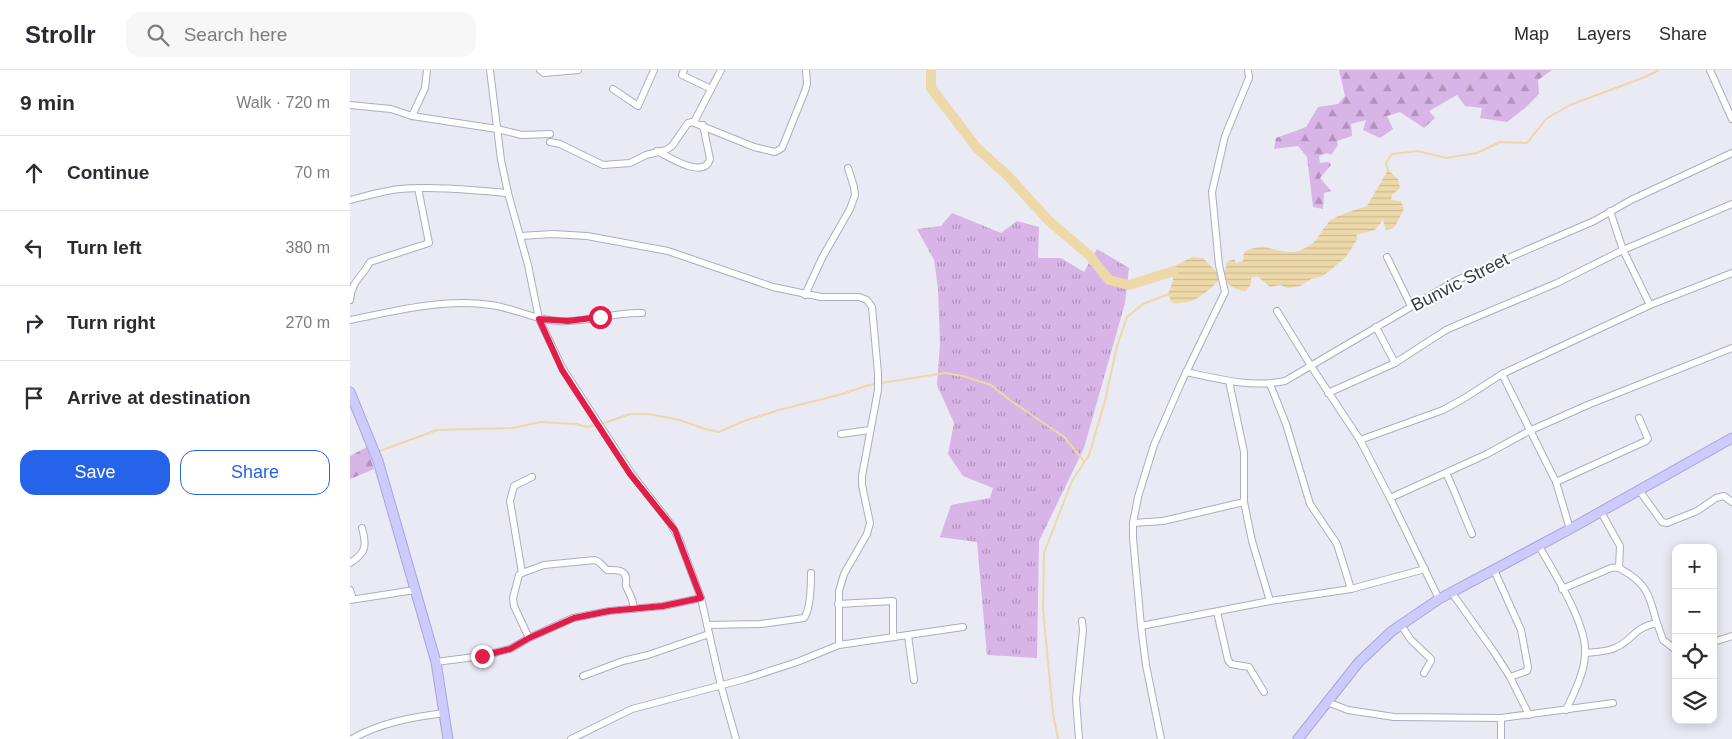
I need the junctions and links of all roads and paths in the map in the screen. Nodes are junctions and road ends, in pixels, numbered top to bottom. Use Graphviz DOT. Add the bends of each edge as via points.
graph roads {
  1 [pos="427,70"];
  2 [pos="490,70"];
  3 [pos="540,70"];
  4 [pos="578,70"];
  5 [pos="654,70"];
  6 [pos="684,70"];
  7 [pos="721,70"];
  8 [pos="806,70"];
  9 [pos="1248,70"];
  10 [pos="1710,70"];
  11 [pos="613,89"];
  12 [pos="711,89"];
  13 [pos="350,105"];
  14 [pos="412,116"];
  15 [pos="1732,119"];
  16 [pos="694,122"];
  17 [pos="703,126"];
  18 [pos="498,129"];
  19 [pos="657,151"];
  20 [pos="1732,153"];
  21 [pos="848,168"];
  22 [pos="418,188"];
  23 [pos="508,193"];
  24 [pos="350,200"];
  25 [pos="1732,204"];
  26 [pos="1610,212"];
  27 [pos="520,236"];
  28 [pos="1623,250"];
  29 [pos="1387,257"];
  30 [pos="1732,272"];
  31 [pos="805,295"];
  32 [pos="350,300"];
  33 [pos="1650,305"];
  34 [pos="1411,306"];
  35 [pos="1277,311"];
  36 [pos="642,313"];
  37 [pos="539,319"];
  38 [pos="350,320"];
  39 [pos="1376,327"];
  40 [pos="1732,348"];
  41 [pos="1395,363"];
  42 [pos="1311,366"];
  43 [pos="1186,372"];
  44 [pos="1502,374"];
  45 [pos="1229,381"];
  46 [pos="1270,384"];
  47 [pos="350,392"];
  48 [pos="1328,393"];
  49 [pos="1640,418"];
  50 [pos="870,430"];
  51 [pos="1530,431"];
  52 [pos="841,434"];
  53 [pos="1732,438"];
  54 [pos="1360,440"];
  55 [pos="1446,473"];
  56 [pos="532,477"];
  57 [pos="1556,482"];
  58 [pos="1640,490"];
  59 [pos="1390,498"];
  60 [pos="1244,502"];
  61 [pos="1732,502"];
  62 [pos="1601,512"];
  63 [pos="1134,523"];
  64 [pos="362,528"];
  65 [pos="1570,529"];
  66 [pos="1472,534"];
  67 [pos="1539,546"];
  68 [pos="350,563"];
  69 [pos="1619,568"];
  70 [pos="1425,569"];
  71 [pos="1494,570"];
  72 [pos="522,573"];
  73 [pos="811,573"];
  74 [pos="1351,589"];
  75 [pos="1562,589"];
  76 [pos="350,590"];
  77 [pos="416,590"];
  78 [pos="1452,593"];
  79 [pos="701,598"];
  80 [pos="1439,599"];
  81 [pos="352,600"];
  82 [pos="1270,601"];
  83 [pos="838,604"];
  84 [pos="634,609"];
  85 [pos="1218,612"];
  86 [pos="1082,621"];
  87 [pos="1658,623"];
  88 [pos="707,625"];
  89 [pos="1401,625"];
  90 [pos="1140,626"];
  91 [pos="963,627"];
  92 [pos="709,634"];
  93 [pos="908,635"];
  94 [pos="893,636"];
  95 [pos="1732,636"];
  96 [pos="529,638"];
  97 [pos="1717,641"];
  98 [pos="839,645"];
  99 [pos="1672,647"];
  100 [pos="1586,653"];
  101 [pos="436,662"];
  102 [pos="1424,673"];
  103 [pos="583,676"];
  104 [pos="1510,677"];
  105 [pos="914,680"];
  106 [pos="720,686"];
  107 [pos="1264,692"];
  108 [pos="1327,702"];
  109 [pos="1613,703"];
  110 [pos="1569,706"];
  111 [pos="444,713"];
  112 [pos="1529,714"];
  113 [pos="1501,718"];
  114 [pos="352,739"];
  115 [pos="448,739"];
  116 [pos="571,739"];
  117 [pos="736,739"];
  118 [pos="1079,739"];
  119 [pos="1160,739"];
  120 [pos="1298,739"];
  121 [pos="1501,739"];
  1 -- 14 [label="street" via="425,88"];
  2 -- 18 [label="street"];
  3 -- 4 [label="street"];
  5 -- 11 [label="street" via="638,106"];
  6 -- 12 [label="street" via="682,75"];
  7 -- 12 [label="street"];
  8 -- 17 [label="street" via="805,91 780,151 754,147"];
  9 -- 43 [label="street" via="1249,78 1225,136 1212,192 1225,292"];
  10 -- 15 [label="street"];
  12 -- 16 [label="street"];
  13 -- 14 [label="street" via="391,109"];
  14 -- 18 [label="street"];
  16 -- 17 [label="street"];
  16 -- 19 [label="street" via="688,124 672,146"];
  17 -- 19 [label="street" via="710,159 704,167 692,167"];
  18 -- 19 [label="street" via="522,136 550,138 603,165 630,164"];
  18 -- 23 [label="street"];
  20 -- 26 [label="street, Bunvic Street"];
  21 -- 31 [label="street" via="855,195"];
  22 -- 23 [label="street"];
  22 -- 24 [label="street"];
  22 -- 32 [label="street" via="428,243 370,262 352,284"];
  23 -- 27 [label="street"];
  25 -- 28 [label="street"];
  26 -- 28 [label="street"];
  26 -- 34 [label="street, Bunvic Street" via="1471,273"];
  27 -- 31 [label="street" via="587,236 668,251"];
  27 -- 37 [label="street"];
  28 -- 33 [label="street"];
  28 -- 41 [label="street" via="1557,283 1446,330"];
  29 -- 34 [label="street"];
  30 -- 33 [label="street"];
  31 -- 50 [label="street" via="860,297 872,306 878,390"];
  33 -- 44 [label="street"];
  34 -- 39 [label="street, Bunvic Street"];
  35 -- 42 [label="street"];
  36 -- 37 [label="street" via="626,312 568,321"];
  37 -- 38 [label="street" via="489,304 460,304 433,305"];
  37 -- 79 [label="street" via="556,357 630,474 675,530"];
  39 -- 41 [label="street"];
  39 -- 42 [label="street, Bunvic Street"];
  40 -- 51 [label="street"];
  41 -- 48 [label="street"];
  42 -- 46 [label="street, Bunvic Street" via="1285,381"];
  42 -- 48 [label="street"];
  43 -- 45 [label="street, Bunvic Street"];
  43 -- 63 [label="street" via="1147,464"];
  44 -- 51 [label="street"];
  44 -- 54 [label="street" via="1443,410"];
  45 -- 46 [label="street, Bunvic Street"];
  45 -- 60 [label="street" via="1244,452"];
  46 -- 74 [label="street" via="1286,424 1310,504 1337,544"];
  47 -- 77 [label="main road" via="378,461"];
  48 -- 54 [label="street"];
  49 -- 57 [label="street" via="1646,441"];
  50 -- 52 [label="street"];
  50 -- 83 [label="street" via="862,476 870,523 844,574"];
  51 -- 55 [label="street"];
  51 -- 57 [label="street"];
  53 -- 58 [label="main road"];
  54 -- 59 [label="street"];
  55 -- 59 [label="street"];
  55 -- 66 [label="street"];
  56 -- 72 [label="street" via="514,486 510,501"];
  57 -- 65 [label="street"];
  58 -- 61 [label="street" via="1662,522 1667,523 1697,511 1716,498 1724,496"];
  58 -- 62 [label="main road"];
  59 -- 70 [label="street"];
  60 -- 63 [label="street" via="1163,521"];
  60 -- 82 [label="street"];
  62 -- 65 [label="main road"];
  62 -- 69 [label="street" via="1620,546"];
  63 -- 90 [label="street"];
  64 -- 68 [label="street" via="365,547 360,556"];
  65 -- 67 [label="main road"];
  67 -- 71 [label="main road"];
  67 -- 75 [label="street"];
  69 -- 75 [label="street" via="1611,568"];
  69 -- 87 [label="street" via="1646,589"];
  70 -- 74 [label="street"];
  70 -- 80 [label="street"];
  71 -- 78 [label="main road"];
  71 -- 104 [label="street" via="1520,630 1528,667 1527,671"];
  72 -- 84 [label="street" via="544,565 595,560 607,570 624,573"];
  72 -- 96 [label="street" via="515,591 514,606"];
  73 -- 88 [label="street" via="804,618 761,624"];
  74 -- 82 [label="street"];
  75 -- 100 [label="street" via="1578,620"];
  76 -- 81 [label="street"];
  77 -- 81 [label="street"];
  77 -- 101 [label="main road"];
  78 -- 80 [label="main road"];
  78 -- 104 [label="street"];
  79 -- 84 [label="street"];
  79 -- 88 [label="street"];
  80 -- 89 [label="main road"];
  82 -- 85 [label="street"];
  83 -- 94 [label="street" via="893,601"];
  83 -- 98 [label="street"];
  84 -- 96 [label="street" via="574,618"];
  85 -- 90 [label="street"];
  85 -- 107 [label="street" via="1228,660 1231,664 1249,667"];
  86 -- 118 [label="street" via="1076,699"];
  87 -- 99 [label="street" via="1663,640"];
  87 -- 100 [label="street" via="1644,626 1618,647"];
  88 -- 92 [label="street"];
  89 -- 102 [label="street" via="1430,659"];
  89 -- 108 [label="main road" via="1359,662"];
  90 -- 119 [label="street"];
  91 -- 93 [label="street"];
  92 -- 103 [label="street"];
  92 -- 106 [label="street"];
  93 -- 94 [label="street"];
  93 -- 105 [label="street"];
  94 -- 98 [label="street"];
  95 -- 97 [label="street"];
  96 -- 101 [label="street" via="496,654"];
  98 -- 106 [label="street"];
  100 -- 110 [label="street"];
  101 -- 111 [label="main road"];
  104 -- 112 [label="street"];
  106 -- 116 [label="street" via="632,709"];
  106 -- 117 [label="street"];
  108 -- 113 [label="street" via="1348,710 1394,717"];
  108 -- 120 [label="main road"];
  109 -- 110 [label="street"];
  110 -- 112 [label="street"];
  111 -- 114 [label="street" via="411,718"];
  111 -- 115 [label="main road"];
  112 -- 113 [label="street"];
  113 -- 121 [label="street"];
}
